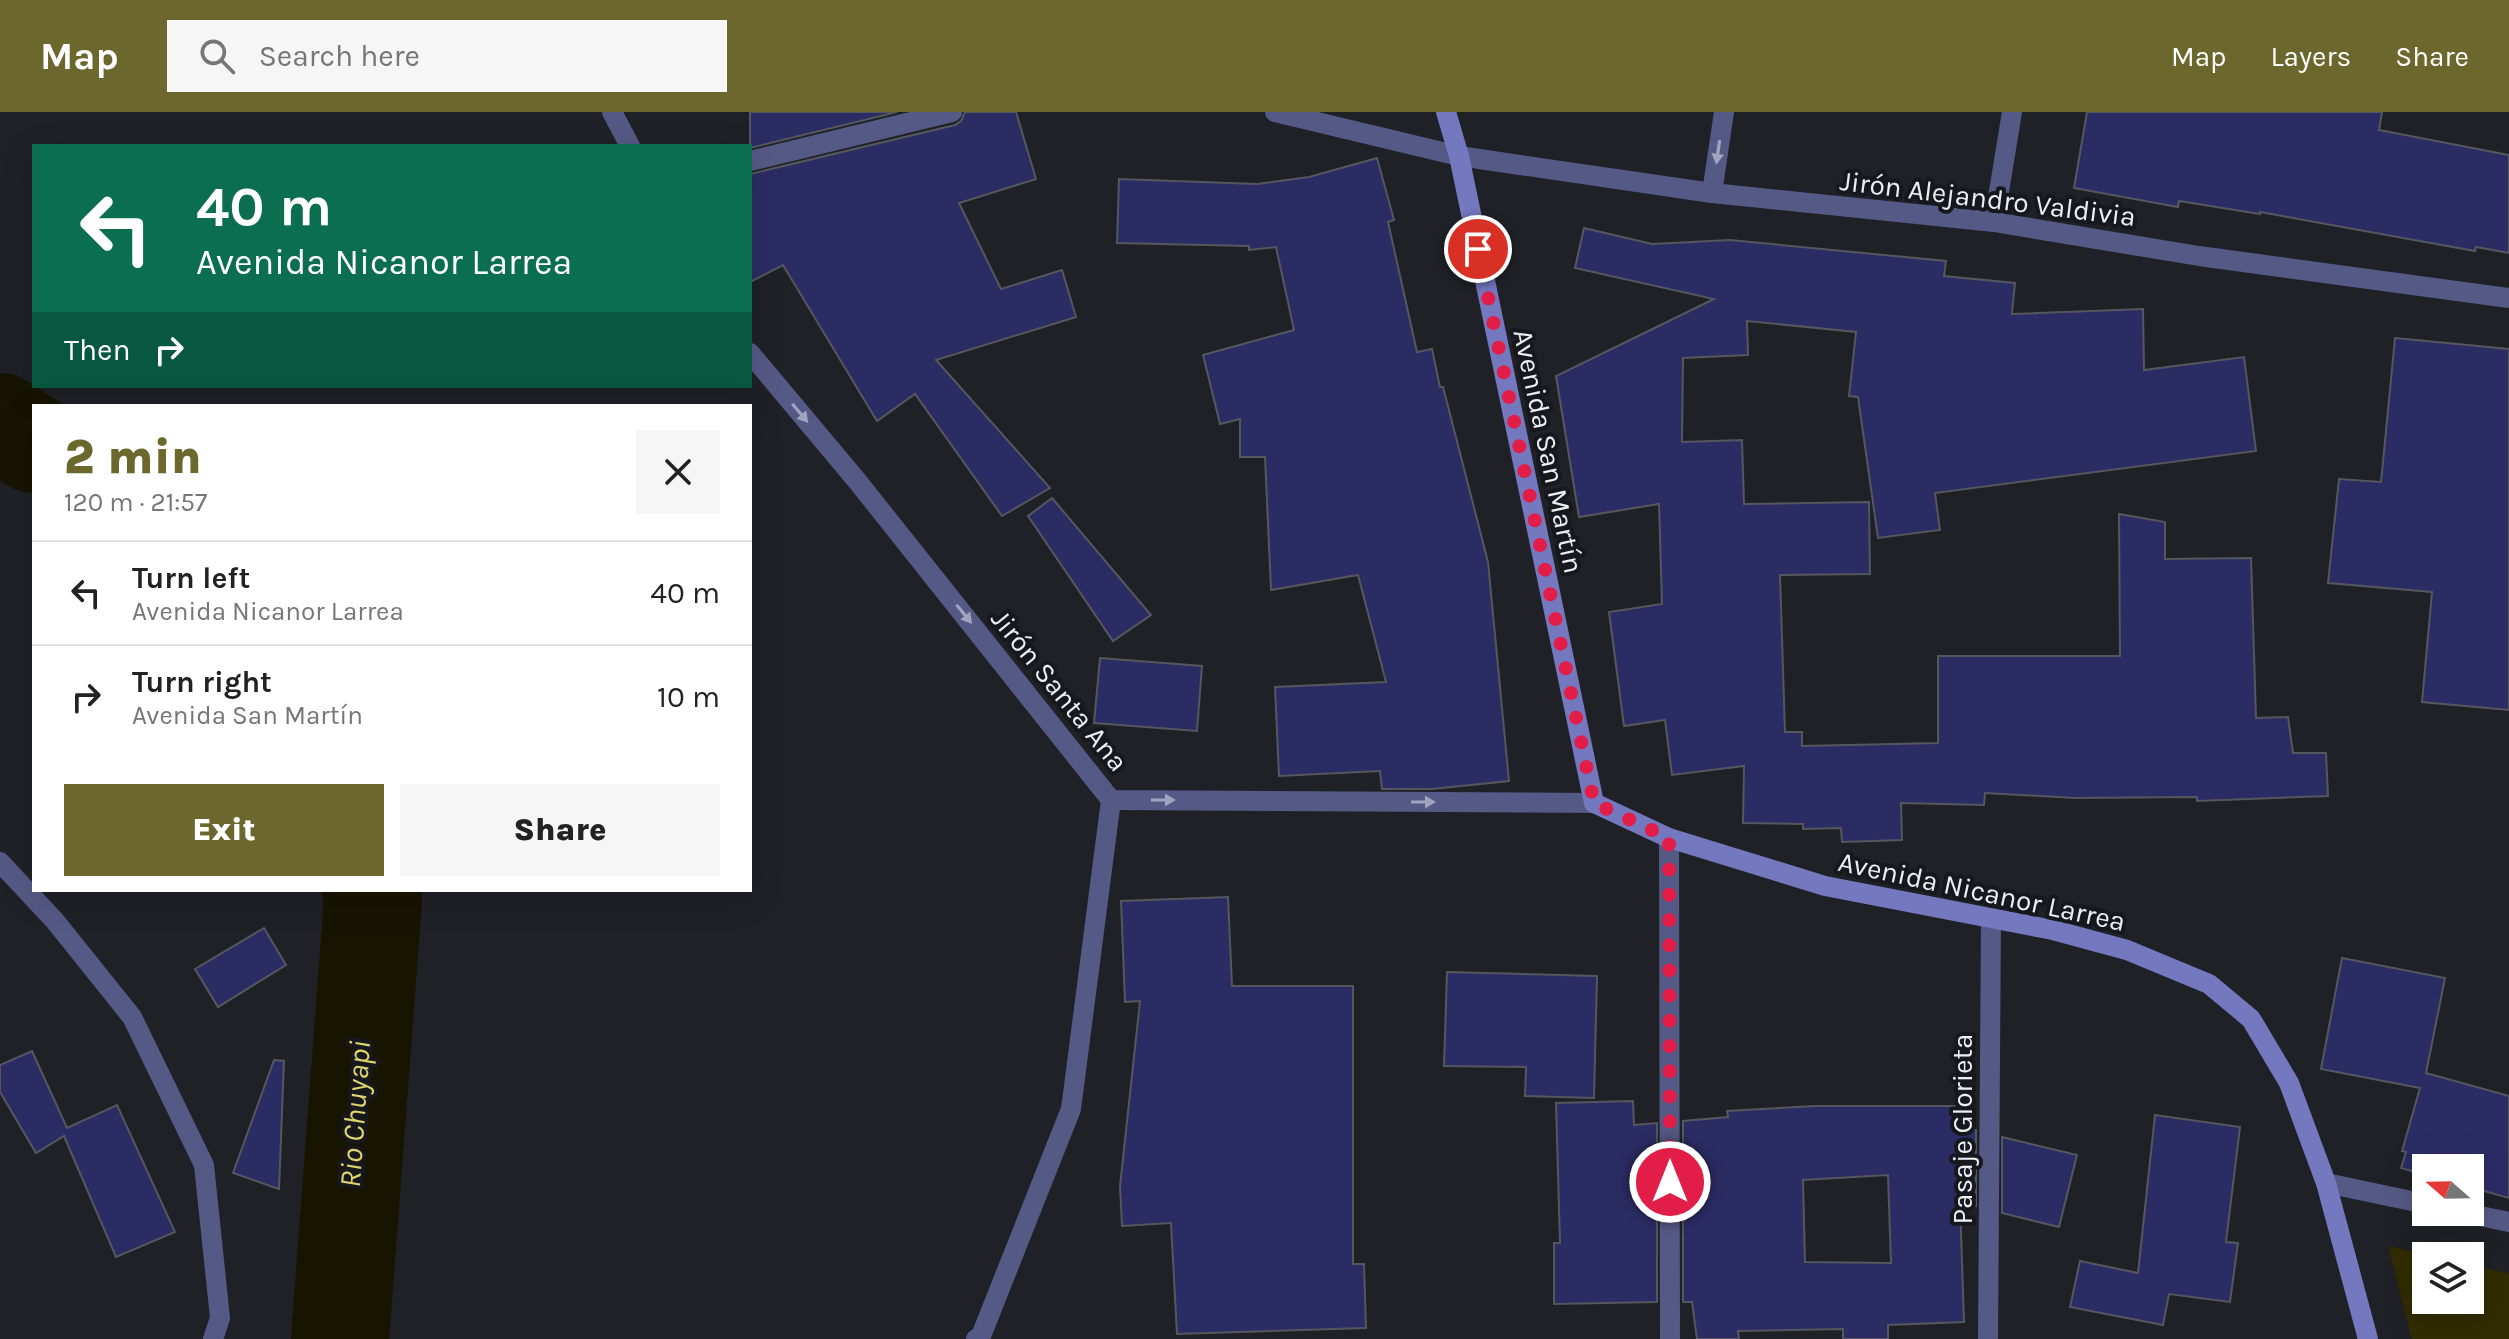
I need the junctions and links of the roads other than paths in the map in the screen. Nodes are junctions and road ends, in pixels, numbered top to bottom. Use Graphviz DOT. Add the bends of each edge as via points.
graph roads {
  1 [pos="612,112"];
  2 [pos="952,112"];
  3 [pos="1275,112"];
  4 [pos="1446,112"];
  5 [pos="1724,112"];
  6 [pos="2012,112"];
  7 [pos="629,144"];
  8 [pos="1459,156"];
  9 [pos="752,161"];
  10 [pos="1712,193"];
  11 [pos="1994,222"];
  12 [pos="2509,298"];
  13 [pos="752,355"];
  14 [pos="1111,800"];
  15 [pos="1594,803"];
  16 [pos="1669,838"];
  17 [pos="0,862"];
  18 [pos="1991,919"];
  19 [pos="2326,1183"];
  20 [pos="2412,1201"];
  21 [pos="2484,1217"];
  22 [pos="2509,1222"];
  23 [pos="213,1339"];
  24 [pos="976,1339"];
  25 [pos="1670,1339"];
  26 [pos="1988,1339"];
  27 [pos="2368,1339"];
  1 -- 7 [label="street"];
  2 -- 9 [label="street"];
  3 -- 8 [label="street, Jirón Alejandro Valdivia"];
  4 -- 8 [label="main road, Avenida San Martín"];
  5 -- 10 [label="street, one-way"];
  6 -- 11 [label="street"];
  8 -- 10 [label="street, Jirón Alejandro Valdivia"];
  8 -- 15 [label="main road, Avenida San Martín"];
  10 -- 11 [label="street, Jirón Alejandro Valdivia"];
  11 -- 12 [label="street, Jirón Alejandro Valdivia"];
  13 -- 14 [label="street, Jirón Santa Ana, one-way"];
  14 -- 15 [label="street, Jirón Santa Ana, one-way"];
  14 -- 24 [label="street" via="1071,1109"];
  15 -- 16 [label="main road, Avenida Nicanor Larrea"];
  16 -- 18 [label="main road, Avenida Nicanor Larrea" via="1825,886"];
  16 -- 25 [label="street"];
  17 -- 23 [label="street" via="132,1017 204,1165 220,1318"];
  18 -- 19 [label="main road, Avenida Nicanor Larrea" via="2127,950 2209,984 2251,1019 2289,1083"];
  18 -- 26 [label="street, Pasaje Glorieta"];
  19 -- 20 [label="street"];
  19 -- 27 [label="main road, Avenida Nicanor Larrea"];
  21 -- 22 [label="street"];
}
